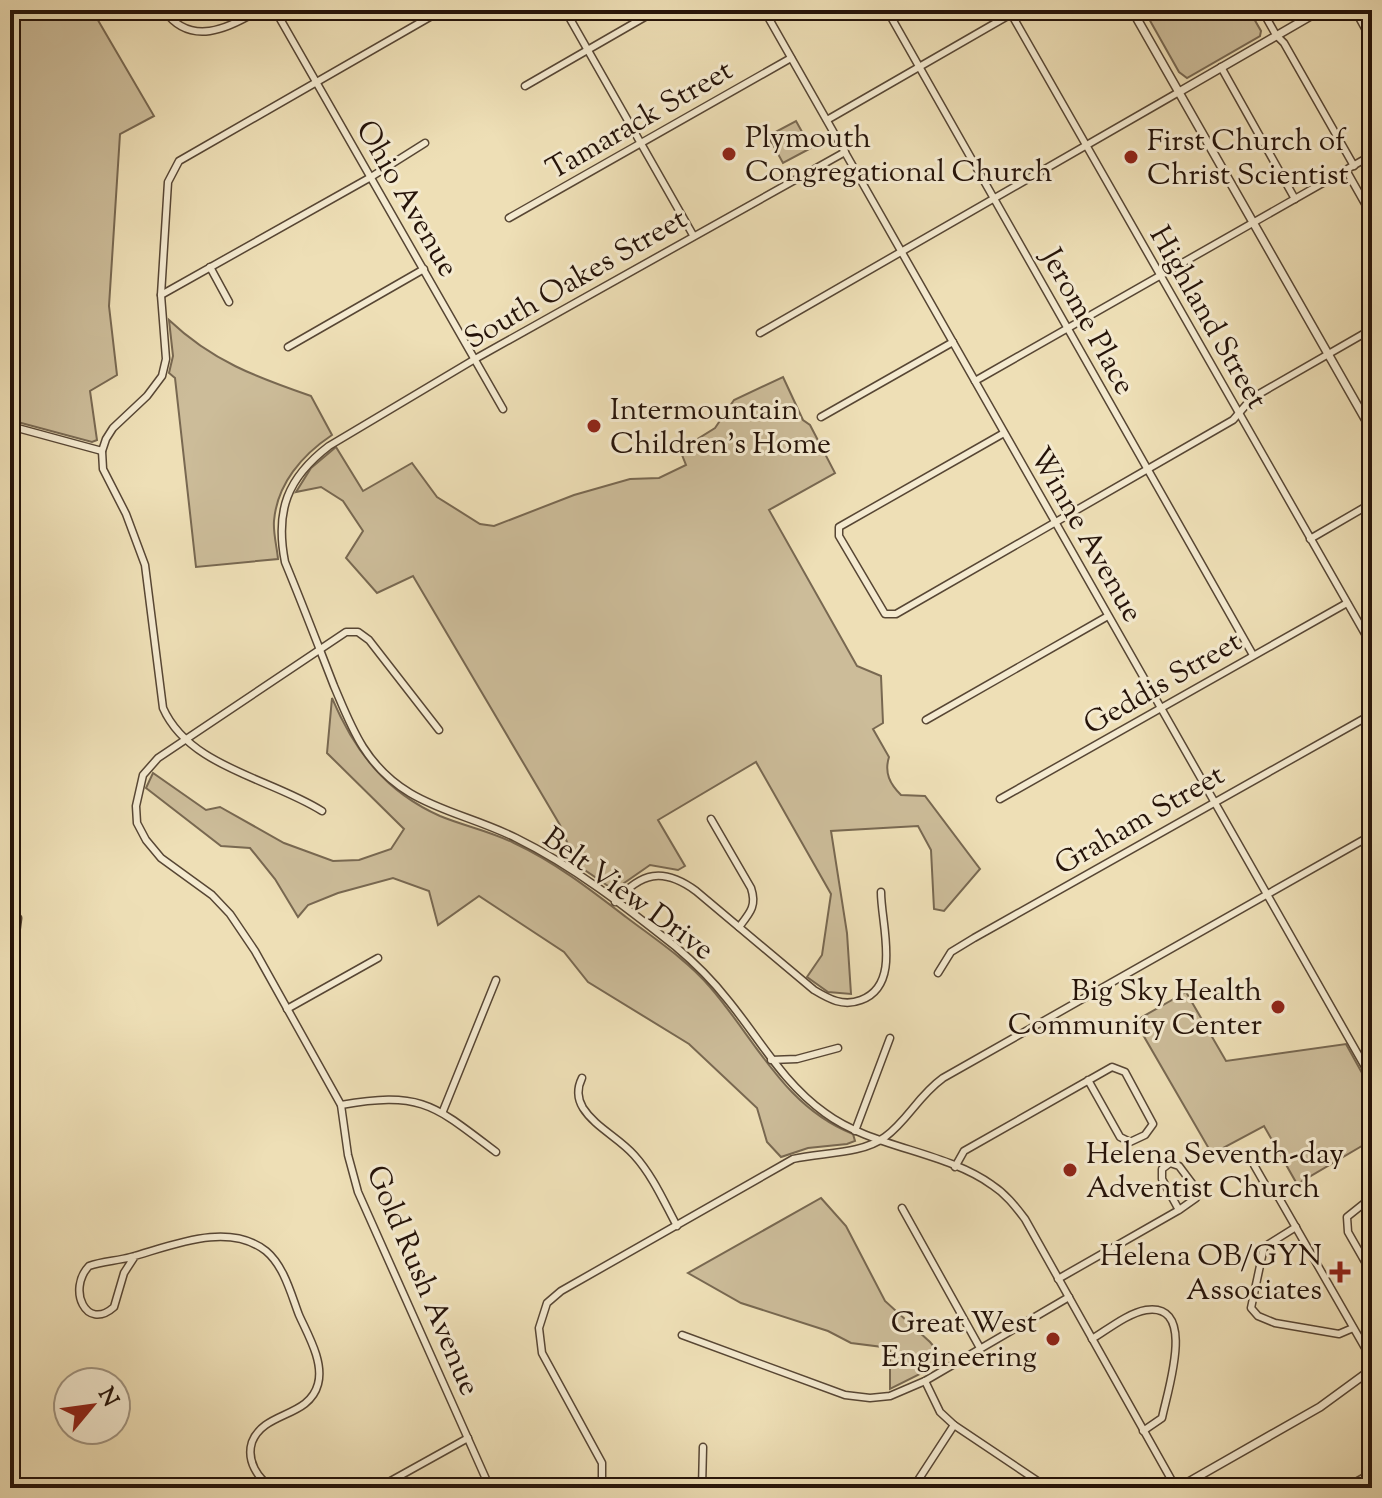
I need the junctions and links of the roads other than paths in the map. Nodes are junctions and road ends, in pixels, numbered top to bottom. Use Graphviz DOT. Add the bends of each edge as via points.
graph roads {
  1 [pos="164,10"];
  2 [pos="259,10"];
  3 [pos="275,10"];
  4 [pos="442,10"];
  5 [pos="565,10"];
  6 [pos="657,10"];
  7 [pos="764,10"];
  8 [pos="887,10"];
  9 [pos="1132,10"];
  10 [pos="1262,10"];
  11 [pos="1321,10"];
  12 [pos="1355,10"];
  13 [pos="1013,11"];
  14 [pos="1276,35"];
  15 [pos="1372,41"];
  16 [pos="587,50"];
  17 [pos="791,58"];
  18 [pos="919,66"];
  19 [pos="1221,67"];
  20 [pos="316,82"];
  21 [pos="525,86"];
  22 [pos="1179,92"];
  23 [pos="827,120"];
  24 [pos="425,143"];
  25 [pos="640,143"];
  26 [pos="1085,145"];
  27 [pos="845,152"];
  28 [pos="1372,155"];
  29 [pos="1354,166"];
  30 [pos="1346,170"];
  31 [pos="371,177"];
  32 [pos="994,197"];
  33 [pos="1295,199"];
  34 [pos="1372,216"];
  35 [pos="509,218"];
  36 [pos="1253,223"];
  37 [pos="693,235"];
  38 [pos="901,250"];
  39 [pos="210,267"];
  40 [pos="424,269"];
  41 [pos="1161,276"];
  42 [pos="161,295"];
  43 [pos="229,302"];
  44 [pos="1068,328"];
  45 [pos="1372,329"];
  46 [pos="760,333"];
  47 [pos="953,342"];
  48 [pos="288,347"];
  49 [pos="1328,354"];
  50 [pos="475,359"];
  51 [pos="975,381"];
  52 [pos="503,409"];
  53 [pos="1238,414"];
  54 [pos="821,417"];
  55 [pos="10,426"];
  56 [pos="1372,431"];
  57 [pos="1004,433"];
  58 [pos="329,446"];
  59 [pos="102,451"];
  60 [pos="1147,469"];
  61 [pos="1372,503"];
  62 [pos="1055,522"];
  63 [pos="1310,539"];
  64 [pos="1347,603"];
  65 [pos="1108,616"];
  66 [pos="1372,646"];
  67 [pos="319,651"];
  68 [pos="1253,655"];
  69 [pos="1162,708"];
  70 [pos="1372,714"];
  71 [pos="926,720"];
  72 [pos="439,730"];
  73 [pos="185,741"];
  74 [pos="1000,799"];
  75 [pos="1214,801"];
  76 [pos="322,811"];
  77 [pos="711,819"];
  78 [pos="1372,835"];
  79 [pos="881,892"];
  80 [pos="1267,895"];
  81 [pos="615,902"];
  82 [pos="18,918"];
  83 [pos="739,927"];
  84 [pos="378,958"];
  85 [pos="938,973"];
  86 [pos="10,980"];
  87 [pos="496,980"];
  88 [pos="287,1009"];
  89 [pos="890,1038"];
  90 [pos="838,1048"];
  91 [pos="771,1060"];
  92 [pos="582,1078"];
  93 [pos="1372,1079"];
  94 [pos="1088,1080"];
  95 [pos="341,1105"];
  96 [pos="443,1111"];
  97 [pos="855,1131"];
  98 [pos="882,1140"];
  99 [pos="496,1152"];
  100 [pos="1254,1165"];
  101 [pos="955,1167"];
  102 [pos="1372,1197"];
  103 [pos="902,1208"];
  104 [pos="1179,1210"];
  105 [pos="677,1226"];
  106 [pos="1296,1227"];
  107 [pos="135,1256"];
  108 [pos="1372,1274"];
  109 [pos="1058,1279"];
  110 [pos="1069,1297"];
  111 [pos="1353,1328"];
  112 [pos="682,1335"];
  113 [pos="1092,1339"];
  114 [pos="980,1348"];
  115 [pos="1372,1360"];
  116 [pos="1372,1369"];
  117 [pos="925,1381"];
  118 [pos="954,1425"];
  119 [pos="1143,1431"];
  120 [pos="468,1438"];
  121 [pos="703,1447"];
  122 [pos="1370,1474"];
  123 [pos="1372,1483"];
  124 [pos="1036,1485"];
  125 [pos="273,1488"];
  126 [pos="378,1488"];
  127 [pos="490,1488"];
  128 [pos="602,1488"];
  129 [pos="702,1488"];
  130 [pos="913,1488"];
  131 [pos="1048,1488"];
  132 [pos="1177,1488"];
  133 [pos="1345,1488"];
  1 -- 2 [label="street" via="185,29 204,32 228,27"];
  3 -- 20 [label="street, Ohio Avenue"];
  4 -- 20 [label="street"];
  5 -- 16 [label="street"];
  6 -- 16 [label="street"];
  7 -- 17 [label="street, Winne Avenue"];
  8 -- 18 [label="street, Jerome Place"];
  9 -- 22 [label="street"];
  10 -- 14 [label="street"];
  11 -- 14 [label="street"];
  12 -- 15 [label="street"];
  13 -- 18 [label="street"];
  13 -- 26 [label="street, Highland Street"];
  14 -- 19 [label="street"];
  14 -- 29 [label="street"];
  16 -- 21 [label="street"];
  16 -- 25 [label="street"];
  17 -- 23 [label="street, Winne Avenue"];
  17 -- 25 [label="street, Tamarack Street"];
  18 -- 23 [label="street"];
  18 -- 32 [label="street, Jerome Place"];
  19 -- 22 [label="street"];
  19 -- 33 [label="street"];
  20 -- 31 [label="street, Ohio Avenue"];
  20 -- 42 [label="street" via="179,161 168,182"];
  22 -- 26 [label="street"];
  22 -- 36 [label="street"];
  23 -- 27 [label="street, Winne Avenue"];
  24 -- 31 [label="street"];
  25 -- 35 [label="street, Tamarack Street"];
  25 -- 37 [label="street"];
  26 -- 32 [label="street"];
  26 -- 41 [label="street, Highland Street"];
  27 -- 37 [label="street, South Oakes Street"];
  27 -- 38 [label="street, Winne Avenue"];
  28 -- 29 [label="street"];
  29 -- 30 [label="street"];
  30 -- 33 [label="street"];
  30 -- 34 [label="street"];
  31 -- 39 [label="street"];
  31 -- 40 [label="street, Ohio Avenue"];
  32 -- 38 [label="street"];
  32 -- 44 [label="street, Jerome Place"];
  33 -- 36 [label="street"];
  36 -- 41 [label="street"];
  36 -- 49 [label="street"];
  37 -- 50 [label="street, South Oakes Street"];
  38 -- 46 [label="street"];
  38 -- 47 [label="street, Winne Avenue"];
  39 -- 42 [label="street"];
  39 -- 43 [label="street"];
  40 -- 48 [label="street"];
  40 -- 50 [label="street, Ohio Avenue"];
  41 -- 44 [label="street"];
  41 -- 53 [label="street, Highland Street"];
  42 -- 59 [label="street" via="166,359 162,376 113,428"];
  44 -- 51 [label="street"];
  44 -- 60 [label="street, Jerome Place"];
  45 -- 49 [label="street"];
  47 -- 51 [label="street, Winne Avenue"];
  47 -- 54 [label="street"];
  49 -- 53 [label="street" via="1252,398"];
  49 -- 56 [label="street"];
  50 -- 52 [label="street, Ohio Avenue"];
  50 -- 58 [label="street, South Oakes Street"];
  51 -- 57 [label="street, Winne Avenue"];
  53 -- 60 [label="street"];
  53 -- 63 [label="street, Highland Street"];
  55 -- 59 [label="street"];
  57 -- 62 [label="street, Winne Avenue"];
  57 -- 62 [label="street" via="842,525 839,536 882,611 891,615"];
  58 -- 67 [label="street, Belt View Drive" via="290,489 280,540"];
  59 -- 73 [label="street" via="103,469 145,565 163,708"];
  60 -- 62 [label="street"];
  60 -- 68 [label="street, Jerome Place"];
  61 -- 63 [label="street"];
  62 -- 65 [label="street, Winne Avenue"];
  63 -- 64 [label="street, Highland Street"];
  64 -- 66 [label="street, Highland Street"];
  64 -- 68 [label="street, Geddis Street"];
  65 -- 69 [label="street, Winne Avenue"];
  65 -- 71 [label="street"];
  67 -- 72 [label="street, Gold Rush Avenue" via="346,632 358,632"];
  67 -- 73 [label="street, Gold Rush Avenue"];
  67 -- 81 [label="street, Belt View Drive" via="363,748 387,774 420,801 514,837 567,866"];
  68 -- 69 [label="street, Geddis Street"];
  69 -- 74 [label="street, Geddis Street"];
  69 -- 75 [label="street, Winne Avenue"];
  70 -- 75 [label="street, Graham Street"];
  73 -- 76 [label="street"];
  73 -- 88 [label="street, Gold Rush Avenue" via="143,775 137,823 161,858 196,881 230,914"];
  75 -- 80 [label="street, Winne Avenue"];
  75 -- 85 [label="street, Graham Street" via="951,952"];
  77 -- 83 [label="street" via="755,898"];
  78 -- 80 [label="street"];
  79 -- 83 [label="street" via="885,969 880,986 860,1001 828,999"];
  80 -- 93 [label="street, Winne Avenue"];
  80 -- 98 [label="street" via="943,1078"];
  81 -- 83 [label="street" via="640,879 664,875 685,883"];
  81 -- 91 [label="street, Belt View Drive" via="706,974"];
  82 -- 86 [label="street"];
  84 -- 88 [label="street"];
  87 -- 96 [label="street"];
  88 -- 95 [label="street, Gold Rush Avenue"];
  89 -- 97 [label="street"];
  90 -- 91 [label="street"];
  91 -- 97 [label="street, Belt View Drive" via="799,1093"];
  92 -- 105 [label="street" via="581,1105 634,1154"];
  94 -- 94 [label="street" via="1112,1067 1125,1072 1153,1124 1145,1135 1130,1142 1120,1137"];
  94 -- 101 [label="street" via="964,1151"];
  95 -- 96 [label="street" via="407,1099"];
  95 -- 120 [label="street, Gold Rush Avenue" via="358,1192"];
  96 -- 99 [label="street"];
  97 -- 98 [label="street, Belt View Drive"];
  98 -- 101 [label="street, Belt View Drive"];
  98 -- 105 [label="street" via="793,1159"];
  100 -- 106 [label="street"];
  101 -- 109 [label="street, Belt View Drive" via="1009,1198"];
  102 -- 108 [label="street" via="1347,1217 1348,1232"];
  103 -- 114 [label="street"];
  104 -- 104 [label="street" via="1196,1198 1194,1186 1179,1166 1170,1163 1162,1169 1162,1179"];
  104 -- 109 [label="street"];
  105 -- 128 [label="street" via="561,1291 547,1303 539,1328 542,1353 602,1463"];
  106 -- 111 [label="street"];
  106 -- 111 [label="street" via="1264,1247 1251,1308 1275,1323 1339,1334"];
  107 -- 107 [label="street" via="97,1263 82,1273 79,1299 92,1314 114,1307"];
  107 -- 125 [label="street" via="201,1239 228,1238 265,1251 282,1271 319,1373 308,1401 262,1427 251,1445 253,1465"];
  109 -- 110 [label="street, Belt View Drive"];
  110 -- 113 [label="street, Belt View Drive"];
  110 -- 114 [label="street"];
  111 -- 115 [label="street"];
  112 -- 117 [label="street" via="845,1395 890,1396"];
  113 -- 119 [label="street, Belt View Drive"];
  113 -- 119 [label="street" via="1143,1310 1159,1310 1173,1319 1177,1335 1162,1418"];
  114 -- 117 [label="street"];
  116 -- 132 [label="street" via="1320,1407"];
  117 -- 118 [label="street" via="940,1412"];
  118 -- 124 [label="street"];
  118 -- 130 [label="street"];
  119 -- 132 [label="street, Belt View Drive"];
  120 -- 126 [label="street"];
  120 -- 127 [label="street, Gold Rush Avenue"];
  121 -- 129 [label="street"];
  122 -- 123 [label="street"];
  122 -- 133 [label="street"];
  124 -- 131 [label="street"];
}
